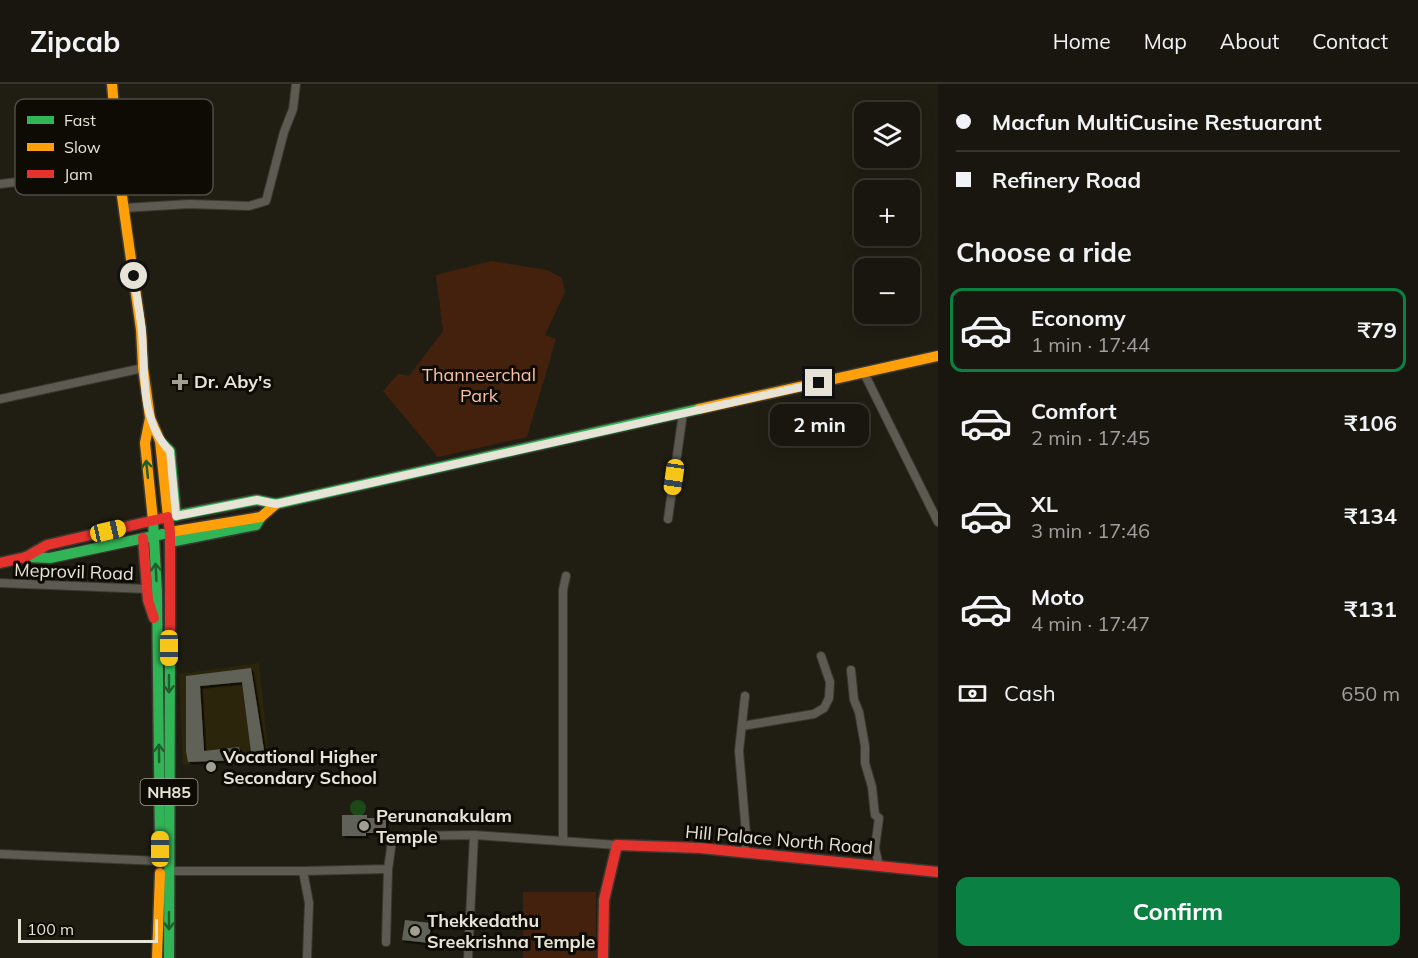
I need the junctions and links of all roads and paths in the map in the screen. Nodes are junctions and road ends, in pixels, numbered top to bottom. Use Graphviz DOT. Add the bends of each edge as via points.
graph roads {
  1 [pos="112,84"];
  2 [pos="296,84"];
  3 [pos="113,99"];
  4 [pos="15,182"];
  5 [pos="0,184"];
  6 [pos="123,195"];
  7 [pos="124,208"];
  8 [pos="938,356"];
  9 [pos="143,368"];
  10 [pos="864,373"];
  11 [pos="0,399"];
  12 [pos="683,413"];
  13 [pos="150,418"];
  14 [pos="276,504"];
  15 [pos="153,515"];
  16 [pos="172,516"];
  17 [pos="668,519"];
  18 [pos="938,522"];
  19 [pos="148,537"];
  20 [pos="170,537"];
  21 [pos="27,557"];
  22 [pos="0,563"];
  23 [pos="566,576"];
  24 [pos="0,583"];
  25 [pos="147,589"];
  26 [pos="158,625"];
  27 [pos="821,656"];
  28 [pos="850,670"];
  29 [pos="745,696"];
  30 [pos="742,726"];
  31 [pos="474,835"];
  32 [pos="563,841"];
  33 [pos="617,845"];
  34 [pos="744,852"];
  35 [pos="0,854"];
  36 [pos="879,866"];
  37 [pos="163,868"];
  38 [pos="388,869"];
  39 [pos="303,871"];
  40 [pos="938,872"];
  41 [pos="386,942"];
  42 [pos="157,958"];
  43 [pos="169,958"];
  44 [pos="307,958"];
  45 [pos="468,958"];
  46 [pos="603,958"];
  1 -- 3 [label="main road"];
  2 -- 7 [label="street" via="293,109 266,201 249,206"];
  4 -- 5 [label="street"];
  6 -- 7 [label="main road"];
  7 -- 9 [label="main road"];
  8 -- 10 [label="main road"];
  9 -- 11 [label="street"];
  9 -- 13 [label="main road"];
  10 -- 12 [label="main road"];
  10 -- 18 [label="street"];
  12 -- 14 [label="main road"];
  12 -- 17 [label="street"];
  15 -- 13 [label="main road, one-way" via="145,443"];
  13 -- 16 [label="main road" via="160,441"];
  14 -- 16 [label="main road" via="257,500"];
  14 -- 20 [label="main road" via="261,517"];
  15 -- 16 [label="main road"];
  15 -- 19 [label="main road, NH85"];
  15 -- 21 [label="main road" via="47,545"];
  16 -- 20 [label="main road, NH85"];
  19 -- 20 [label="main road"];
  19 -- 21 [label="main road" via="50,558"];
  19 -- 25 [label="main road"];
  26 -- 19 [label="main road, NH85, one-way"];
  20 -- 37 [label="main road, NH85, one-way"];
  21 -- 22 [label="main road"];
  23 -- 32 [label="street"];
  24 -- 25 [label="street, Meprovil Road"];
  25 -- 26 [label="main road"];
  37 -- 26 [label="main road, NH85, one-way"];
  27 -- 30 [label="street" via="830,682 824,708 814,714"];
  28 -- 36 [label="street" via="875,815 879,818 874,848"];
  29 -- 30 [label="street"];
  30 -- 34 [label="street" via="739,751"];
  31 -- 32 [label="street"];
  31 -- 38 [label="street" via="400,836 392,841"];
  31 -- 45 [label="street"];
  32 -- 33 [label="street"];
  33 -- 34 [label="main road, Hill Palace North Road"];
  33 -- 46 [label="main road" via="604,900"];
  34 -- 36 [label="main road, Hill Palace North Road"];
  35 -- 37 [label="street"];
  36 -- 40 [label="main road, Hill Palace North Road"];
  37 -- 39 [label="street"];
  37 -- 42 [label="main road, NH85"];
  37 -- 43 [label="main road, NH85, one-way"];
  38 -- 39 [label="street"];
  38 -- 41 [label="street"];
  39 -- 44 [label="street" via="309,903"];
}
